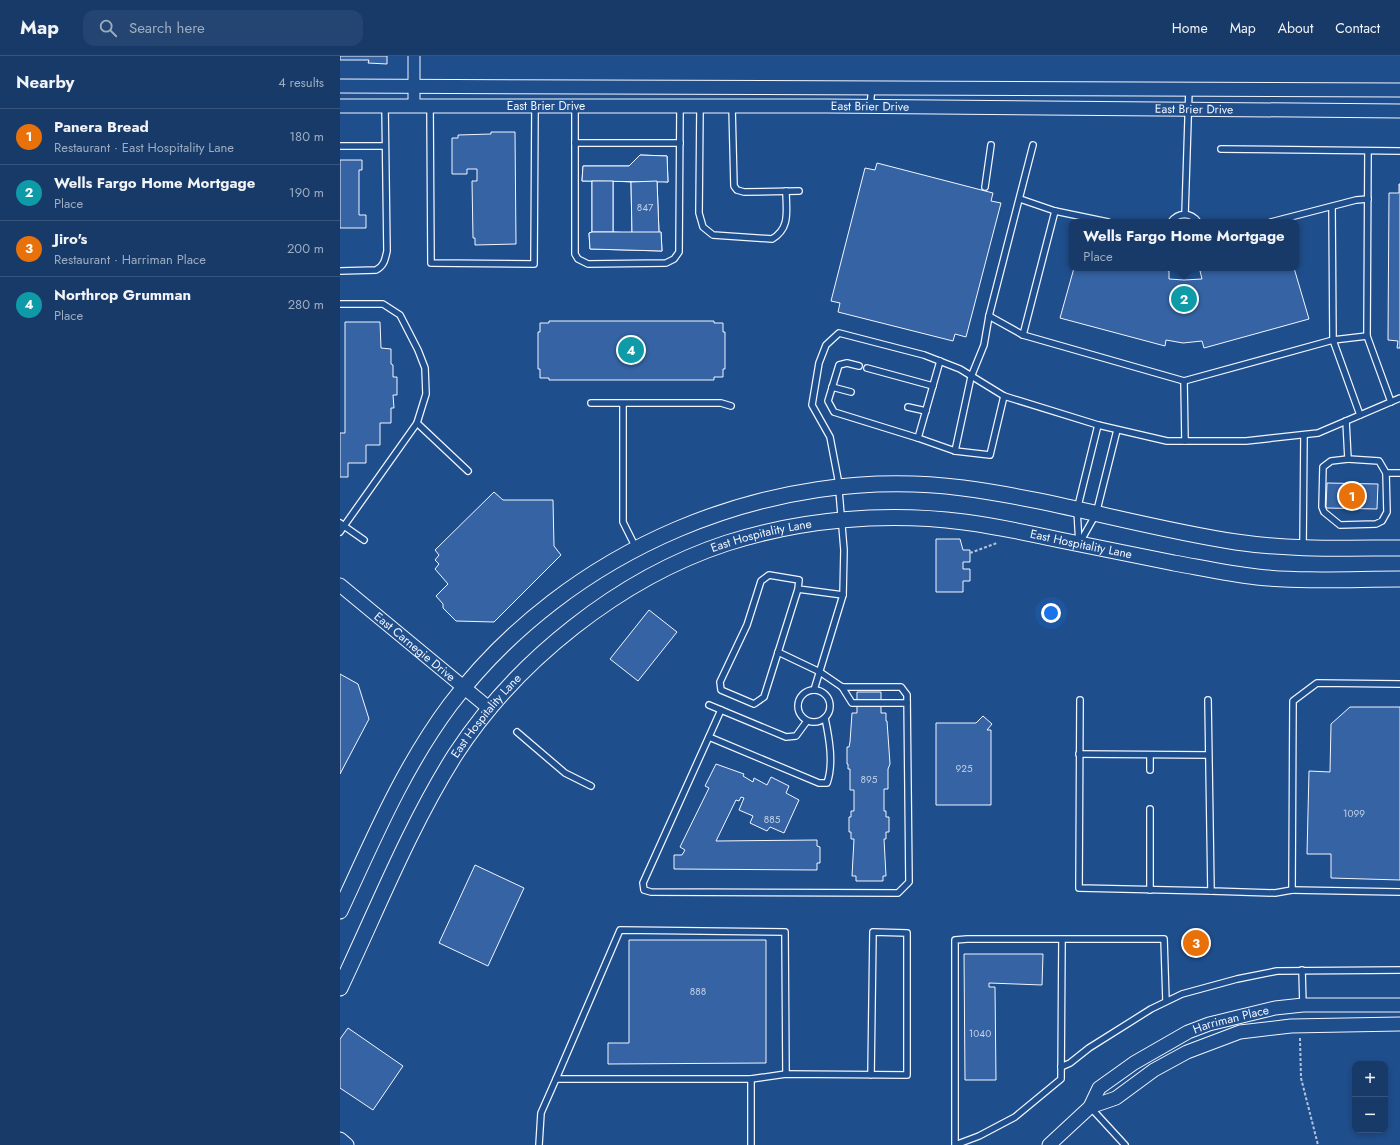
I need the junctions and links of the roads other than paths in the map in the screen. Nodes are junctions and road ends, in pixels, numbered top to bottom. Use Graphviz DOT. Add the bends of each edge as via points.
graph roads {
  1 [pos="414,56"];
  2 [pos="340,86"];
  3 [pos="414,86"];
  4 [pos="872,87"];
  5 [pos="1189,89"];
  6 [pos="1400,90"];
  7 [pos="340,106"];
  8 [pos="385,106"];
  9 [pos="414,106"];
  10 [pos="430,106"];
  11 [pos="680,106"];
  12 [pos="700,106"];
  13 [pos="732,106"];
  14 [pos="535,107"];
  15 [pos="576,107"];
  16 [pos="870,107"];
  17 [pos="1188,109"];
  18 [pos="1400,110"];
  19 [pos="575,143"];
  20 [pos="991,145"];
  21 [pos="1033,145"];
  22 [pos="340,146"];
  23 [pos="385,146"];
  24 [pos="680,146"];
  25 [pos="1221,149"];
  26 [pos="1368,151"];
  27 [pos="1400,151"];
  28 [pos="984,187"];
  29 [pos="786,191"];
  30 [pos="799,191"];
  31 [pos="1020,199"];
  32 [pos="1368,199"];
  33 [pos="1332,207"];
  34 [pos="1055,211"];
  35 [pos="1185,214"];
  36 [pos="1094,219"];
  37 [pos="1175,219"];
  38 [pos="1194,219"];
  39 [pos="1283,219"];
  40 [pos="340,271"];
  41 [pos="340,304"];
  42 [pos="989,316"];
  43 [pos="1023,334"];
  44 [pos="1367,336"];
  45 [pos="1333,340"];
  46 [pos="940,361"];
  47 [pos="859,366"];
  48 [pos="867,368"];
  49 [pos="971,377"];
  50 [pos="1184,381"];
  51 [pos="933,386"];
  52 [pos="832,387"];
  53 [pos="851,392"];
  54 [pos="1004,396"];
  55 [pos="1400,398"];
  56 [pos="1392,402"];
  57 [pos="591,403"];
  58 [pos="623,404"];
  59 [pos="731,406"];
  60 [pos="908,407"];
  61 [pos="926,411"];
  62 [pos="1360,415"];
  63 [pos="1346,421"];
  64 [pos="417,423"];
  65 [pos="1098,425"];
  66 [pos="1117,430"];
  67 [pos="1304,435"];
  68 [pos="918,438"];
  69 [pos="1185,441"];
  70 [pos="955,451"];
  71 [pos="1348,459"];
  72 [pos="468,471"];
  73 [pos="1386,473"];
  74 [pos="1400,473"];
  75 [pos="839,487"];
  76 [pos="1077,510"];
  77 [pos="1096,514"];
  78 [pos="841,520"];
  79 [pos="342,524"];
  80 [pos="340,532"];
  81 [pos="364,540"];
  82 [pos="1079,544"];
  83 [pos="636,548"];
  84 [pos="1303,548"];
  85 [pos="1400,548"];
  86 [pos="1400,579"];
  87 [pos="340,585"];
  88 [pos="798,589"];
  89 [pos="842,596"];
  90 [pos="778,652"];
  91 [pos="820,672"];
  92 [pos="1400,684"];
  93 [pos="842,687"];
  94 [pos="464,688"];
  95 [pos="814,690"];
  96 [pos="1080,700"];
  97 [pos="1208,700"];
  98 [pos="907,703"];
  99 [pos="709,705"];
  100 [pos="490,709"];
  101 [pos="721,710"];
  102 [pos="825,718"];
  103 [pos="807,720"];
  104 [pos="517,732"];
  105 [pos="709,737"];
  106 [pos="1079,754"];
  107 [pos="1150,755"];
  108 [pos="1208,755"];
  109 [pos="1150,770"];
  110 [pos="592,786"];
  111 [pos="1150,809"];
  112 [pos="1150,890"];
  113 [pos="1292,890"];
  114 [pos="1211,891"];
  115 [pos="1400,892"];
  116 [pos="340,911"];
  117 [pos="1062,939"];
  118 [pos="1302,970"];
  119 [pos="1400,970"];
  120 [pos="340,988"];
  121 [pos="1166,1001"];
  122 [pos="1303,1005"];
  123 [pos="1400,1005"];
  124 [pos="1400,1024"];
  125 [pos="1061,1067"];
  126 [pos="786,1074"];
  127 [pos="871,1075"];
  128 [pos="556,1079"];
  129 [pos="751,1079"];
  130 [pos="1090,1107"];
  131 [pos="340,1139"];
  132 [pos="347,1145"];
  133 [pos="539,1145"];
  134 [pos="751,1145"];
  135 [pos="1049,1145"];
  136 [pos="1125,1145"];
  1 -- 3 [label="street"];
  2 -- 3 [label="street, East Brier Drive"];
  3 -- 4 [label="street, East Brier Drive"];
  3 -- 9 [label="street"];
  4 -- 5 [label="street, East Brier Drive"];
  4 -- 16 [label="lane"];
  5 -- 6 [label="street, East Brier Drive"];
  5 -- 17 [label="lane"];
  7 -- 8 [label="street, East Brier Drive"];
  8 -- 9 [label="street, East Brier Drive"];
  8 -- 23 [label="lane"];
  9 -- 10 [label="street, East Brier Drive"];
  10 -- 14 [label="street, East Brier Drive"];
  10 -- 14 [label="lane" via="431,264 534,264"];
  11 -- 12 [label="street, East Brier Drive"];
  11 -- 15 [label="street, East Brier Drive"];
  11 -- 24 [label="lane"];
  12 -- 13 [label="street, East Brier Drive"];
  12 -- 29 [label="lane" via="699,213 704,227 713,235 772,239 786,226"];
  13 -- 16 [label="street, East Brier Drive"];
  13 -- 29 [label="lane" via="734,186 744,192"];
  14 -- 15 [label="street, East Brier Drive"];
  15 -- 19 [label="lane"];
  16 -- 17 [label="street, East Brier Drive"];
  17 -- 18 [label="street, East Brier Drive"];
  17 -- 35 [label="lane"];
  19 -- 24 [label="lane"];
  19 -- 24 [label="lane" via="576,254 578,259 588,264 666,263 674,259 679,252"];
  20 -- 28 [label="lane"];
  21 -- 31 [label="lane"];
  22 -- 23 [label="lane"];
  23 -- 40 [label="lane" via="385,261 381,268 376,270"];
  25 -- 26 [label="lane"];
  26 -- 27 [label="lane"];
  26 -- 32 [label="lane"];
  29 -- 30 [label="lane"];
  31 -- 34 [label="lane"];
  31 -- 42 [label="lane"];
  32 -- 33 [label="lane"];
  32 -- 44 [label="lane"];
  33 -- 39 [label="lane"];
  33 -- 45 [label="lane"];
  34 -- 36 [label="lane"];
  34 -- 43 [label="lane"];
  35 -- 37 [label="lane"];
  35 -- 38 [label="lane"];
  41 -- 64 [label="lane" via="383,304 400,315 425,368 426,394"];
  42 -- 43 [label="lane"];
  42 -- 49 [label="lane" via="984,345"];
  43 -- 50 [label="lane"];
  44 -- 45 [label="lane"];
  44 -- 56 [label="lane"];
  45 -- 50 [label="lane"];
  45 -- 62 [label="lane"];
  46 -- 49 [label="lane"];
  46 -- 51 [label="lane"];
  46 -- 75 [label="lane" via="839,333 826,345 819,363 812,405 830,437"];
  47 -- 52 [label="lane" via="848,363 839,365"];
  48 -- 51 [label="lane"];
  49 -- 54 [label="lane"];
  49 -- 70 [label="lane"];
  50 -- 69 [label="lane"];
  51 -- 61 [label="lane"];
  52 -- 53 [label="lane"];
  52 -- 68 [label="lane" via="828,401 834,412"];
  54 -- 65 [label="lane"];
  54 -- 70 [label="lane" via="990,455"];
  55 -- 56 [label="lane"];
  56 -- 62 [label="lane"];
  57 -- 58 [label="lane"];
  58 -- 59 [label="lane" via="721,403"];
  58 -- 83 [label="lane" via="623,522"];
  60 -- 61 [label="lane"];
  61 -- 68 [label="lane"];
  62 -- 63 [label="lane"];
  63 -- 67 [label="lane" via="1318,433"];
  63 -- 71 [label="lane"];
  64 -- 72 [label="lane"];
  64 -- 79 [label="lane"];
  65 -- 66 [label="lane"];
  65 -- 76 [label="lane"];
  66 -- 69 [label="lane" via="1167,441"];
  66 -- 77 [label="lane"];
  67 -- 69 [label="lane" via="1246,441"];
  67 -- 84 [label="lane"];
  68 -- 70 [label="lane"];
  71 -- 73 [label="lane" via="1379,461"];
  71 -- 73 [label="lane" via="1331,461 1322,471 1322,507 1336,524 1382,522 1386,512"];
  73 -- 74 [label="lane"];
  75 -- 76 [label="main road" via="924,485 962,488"];
  75 -- 78 [label="lane"];
  75 -- 83 [label="main road" via="760,501 712,515"];
  76 -- 77 [label="main road"];
  76 -- 82 [label="lane"];
  77 -- 82 [label="lane"];
  77 -- 84 [label="main road" via="1234,542"];
  78 -- 82 [label="main road, East Hospitality Lane" via="919,518 962,522"];
  78 -- 89 [label="lane" via="844,550"];
  78 -- 100 [label="main road, East Hospitality Lane" via="767,532 732,542 654,575 575,627 524,671"];
  79 -- 80 [label="lane"];
  79 -- 81 [label="lane"];
  82 -- 86 [label="main road, East Hospitality Lane" via="1258,577 1311,580"];
  83 -- 94 [label="main road" via="554,601 501,647"];
  84 -- 85 [label="main road"];
  87 -- 94 [label="street, East Carnegie Drive"];
  88 -- 89 [label="lane"];
  88 -- 90 [label="lane"];
  88 -- 90 [label="lane" via="799,580 769,575 761,581 747,625 720,682 721,690 754,704 764,696"];
  89 -- 91 [label="lane"];
  90 -- 91 [label="lane"];
  91 -- 93 [label="lane"];
  91 -- 95 [label="lane"];
  92 -- 113 [label="lane" via="1317,683 1293,702"];
  93 -- 98 [label="lane" via="852,703"];
  93 -- 98 [label="lane" via="901,687 907,695"];
  94 -- 100 [label="street, East Carnegie Drive"];
  94 -- 116 [label="main road" via="411,764"];
  95 -- 102 [label="lane" via="820,691 829,700"];
  95 -- 103 [label="lane" via="808,690 799,699 798,712"];
  96 -- 106 [label="lane"];
  97 -- 108 [label="lane"];
  98 -- 105 [label="lane" via="909,882 898,893 644,890 643,883"];
  99 -- 101 [label="lane"];
  100 -- 120 [label="main road, East Hospitality Lane" via="456,754 428,802"];
  101 -- 103 [label="lane" via="786,737 796,736"];
  101 -- 105 [label="lane"];
  102 -- 103 [label="lane" via="813,722"];
  102 -- 105 [label="lane" via="830,775 827,783 819,783"];
  104 -- 110 [label="lane" via="565,773"];
  106 -- 107 [label="lane"];
  106 -- 112 [label="lane" via="1079,888"];
  107 -- 108 [label="lane"];
  107 -- 109 [label="lane"];
  108 -- 114 [label="lane"];
  111 -- 112 [label="lane"];
  112 -- 114 [label="lane"];
  113 -- 114 [label="lane" via="1275,893"];
  113 -- 115 [label="lane"];
  117 -- 121 [label="lane" via="1164,939"];
  117 -- 125 [label="lane"];
  117 -- 125 [label="lane" via="955,940 954,1145 979,1136 1015,1117 1061,1078"];
  118 -- 119 [label="lane"];
  118 -- 121 [label="lane" via="1277,971 1237,978"];
  118 -- 122 [label="lane"];
  121 -- 125 [label="lane"];
  122 -- 123 [label="street, Harriman Place"];
  122 -- 130 [label="street, Harriman Place" via="1248,1014 1188,1032 1134,1063 1099,1088"];
  124 -- 130 [label="street, Harriman Place" via="1291,1026 1240,1032 1187,1052 1154,1070 1116,1098"];
  126 -- 127 [label="lane"];
  126 -- 128 [label="lane" via="785,932 620,930"];
  126 -- 129 [label="lane"];
  127 -- 127 [label="lane" via="907,1075 907,933 873,932"];
  128 -- 129 [label="lane"];
  128 -- 133 [label="lane" via="541,1113"];
  129 -- 134 [label="lane"];
  130 -- 135 [label="street, Harriman Place"];
  130 -- 136 [label="lane"];
  131 -- 132 [label="street"];
}
